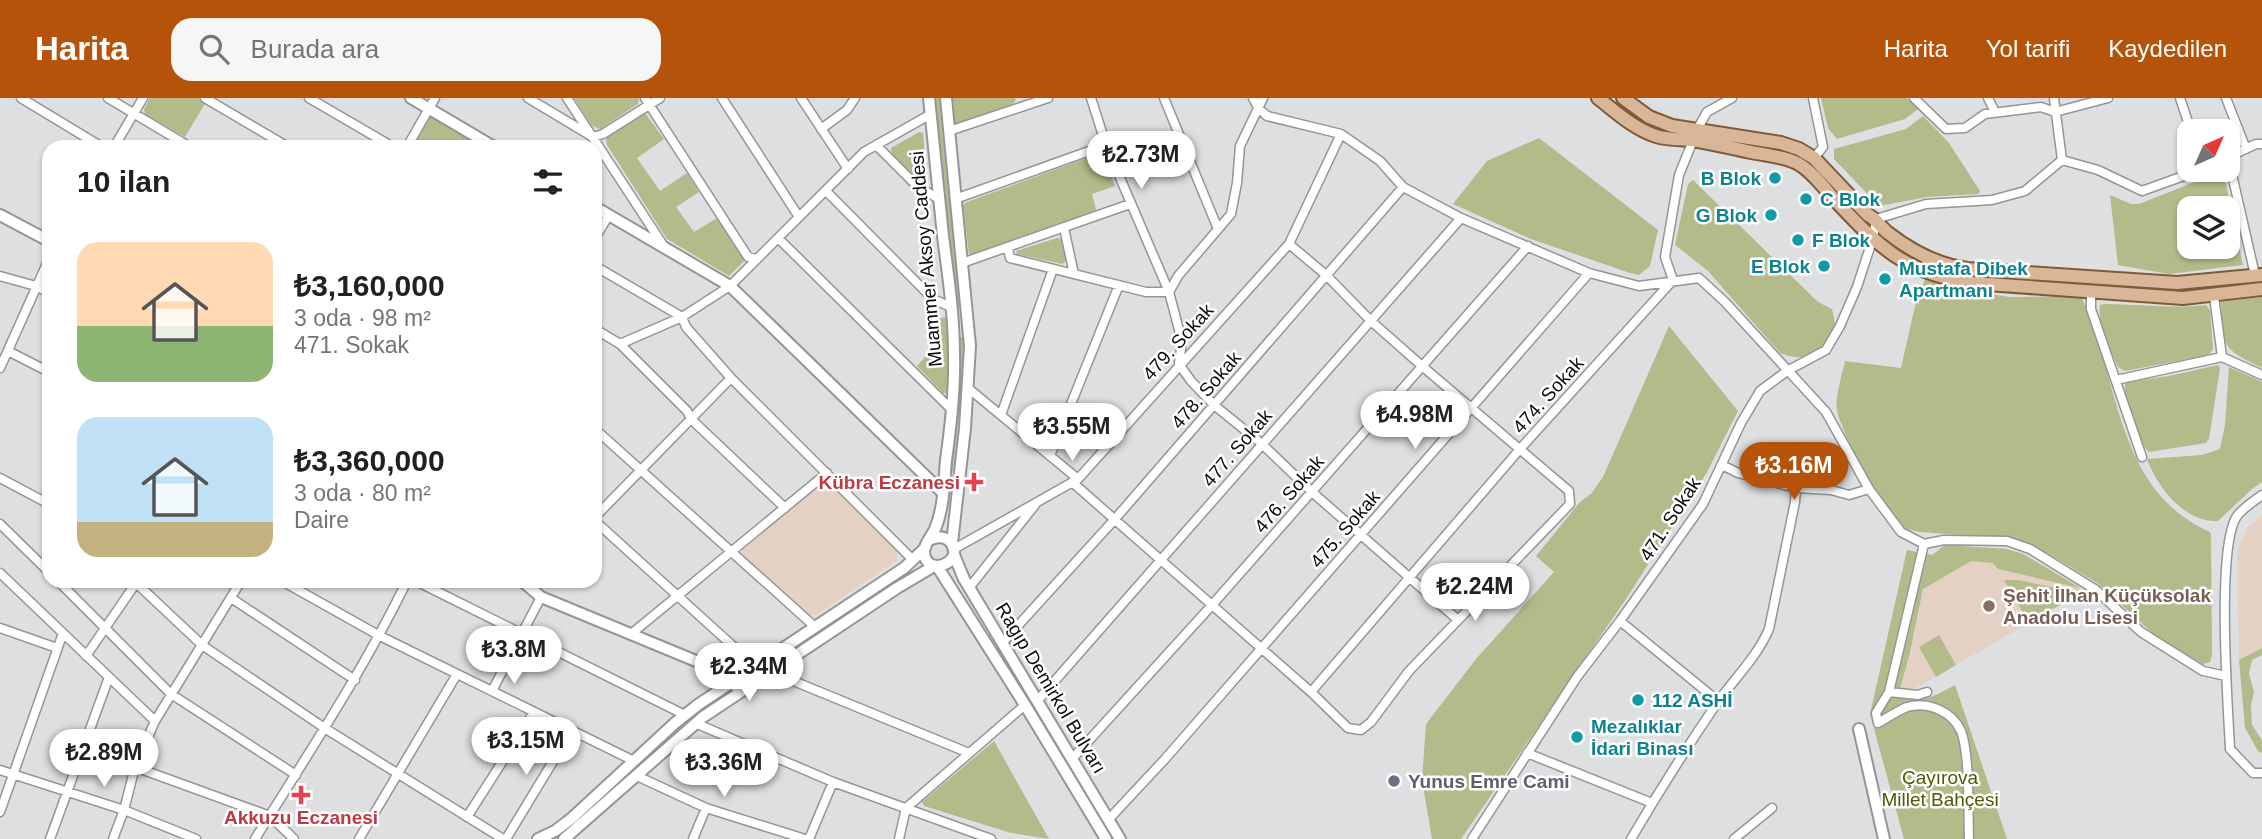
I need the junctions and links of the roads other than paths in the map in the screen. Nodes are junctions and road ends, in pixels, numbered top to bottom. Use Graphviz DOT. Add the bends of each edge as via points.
graph roads {
  1 [pos="21,98"];
  2 [pos="107,98"];
  3 [pos="142,98"];
  4 [pos="205,98"];
  5 [pos="309,98"];
  6 [pos="411,98"];
  7 [pos="435,98"];
  8 [pos="528,98"];
  9 [pos="568,98"];
  10 [pos="660,98"];
  11 [pos="722,98"];
  12 [pos="801,98"];
  13 [pos="854,98"];
  14 [pos="929,98"];
  15 [pos="946,98"];
  16 [pos="1048,98"];
  17 [pos="1091,98"];
  18 [pos="1164,98"];
  19 [pos="1253,98"];
  20 [pos="1263,98"];
  21 [pos="1598,98"];
  22 [pos="1623,98"];
  23 [pos="1732,98"];
  24 [pos="1813,98"];
  25 [pos="1914,98"];
  26 [pos="1988,98"];
  27 [pos="2054,98"];
  28 [pos="2108,98"];
  29 [pos="2179,98"];
  30 [pos="2226,98"];
  31 [pos="648,101"];
  32 [pos="1022,102"];
  33 [pos="1258,108"];
  34 [pos="429,109"];
  35 [pos="1995,112"];
  36 [pos="2055,112"];
  37 [pos="134,113"];
  38 [pos="931,114"];
  39 [pos="2187,119"];
  40 [pos="821,129"];
  41 [pos="949,131"];
  42 [pos="1341,134"];
  43 [pos="1695,135"];
  44 [pos="593,137"];
  45 [pos="90,140"];
  46 [pos="118,140"];
  47 [pos="178,140"];
  48 [pos="276,140"];
  49 [pos="381,140"];
  50 [pos="411,140"];
  51 [pos="482,140"];
  52 [pos="595,140"];
  53 [pos="2262,144"];
  54 [pos="876,145"];
  55 [pos="1106,145"];
  56 [pos="2246,149"];
  57 [pos="602,151"];
  58 [pos="2240,152"];
  59 [pos="1814,158"];
  60 [pos="2062,159"];
  61 [pos="848,169"];
  62 [pos="2177,178"];
  63 [pos="2234,182"];
  64 [pos="1403,187"];
  65 [pos="826,191"];
  66 [pos="939,199"];
  67 [pos="955,199"];
  68 [pos="1130,204"];
  69 [pos="602,211"];
  70 [pos="0,215"];
  71 [pos="609,215"];
  72 [pos="799,217"];
  73 [pos="1461,218"];
  74 [pos="1876,219"];
  75 [pos="602,226"];
  76 [pos="1064,228"];
  77 [pos="1218,229"];
  78 [pos="42,237"];
  79 [pos="778,238"];
  80 [pos="1872,240"];
  81 [pos="1289,244"];
  82 [pos="1528,246"];
  83 [pos="1007,248"];
  84 [pos="666,249"];
  85 [pos="757,259"];
  86 [pos="962,262"];
  87 [pos="1053,269"];
  88 [pos="602,270"];
  89 [pos="1589,273"];
  90 [pos="42,274"];
  91 [pos="1074,274"];
  92 [pos="1326,275"];
  93 [pos="2258,275"];
  94 [pos="0,276"];
  95 [pos="1673,281"];
  96 [pos="1119,285"];
  97 [pos="36,286"];
  98 [pos="730,286"];
  99 [pos="42,289"];
  100 [pos="2262,289"];
  101 [pos="2091,290"];
  102 [pos="1169,292"];
  103 [pos="2214,296"];
  104 [pos="951,307"];
  105 [pos="682,317"];
  106 [pos="1371,321"];
  107 [pos="602,333"];
  108 [pos="620,344"];
  109 [pos="8,351"];
  110 [pos="2222,357"];
  111 [pos="1179,364"];
  112 [pos="1422,366"];
  113 [pos="0,368"];
  114 [pos="42,368"];
  115 [pos="1787,371"];
  116 [pos="2262,375"];
  117 [pos="731,377"];
  118 [pos="2116,380"];
  119 [pos="968,388"];
  120 [pos="1214,405"];
  121 [pos="1471,408"];
  122 [pos="952,410"];
  123 [pos="1000,415"];
  124 [pos="691,419"];
  125 [pos="602,435"];
  126 [pos="1262,444"];
  127 [pos="1520,449"];
  128 [pos="1050,456"];
  129 [pos="2142,457"];
  130 [pos="1722,465"];
  131 [pos="640,470"];
  132 [pos="827,473"];
  133 [pos="0,478"];
  134 [pos="1075,480"];
  135 [pos="1796,488"];
  136 [pos="1869,489"];
  137 [pos="1312,492"];
  138 [pos="943,493"];
  139 [pos="2262,495"];
  140 [pos="42,500"];
  141 [pos="1039,500"];
  142 [pos="785,508"];
  143 [pos="602,511"];
  144 [pos="1115,519"];
  145 [pos="0,524"];
  146 [pos="602,525"];
  147 [pos="1360,535"];
  148 [pos="1924,544"];
  149 [pos="927,545"];
  150 [pos="953,549"];
  151 [pos="731,552"];
  152 [pos="1161,558"];
  153 [pos="913,560"];
  154 [pos="42,565"];
  155 [pos="935,566"];
  156 [pos="0,573"];
  157 [pos="1410,579"];
  158 [pos="65,588"];
  159 [pos="131,588"];
  160 [pos="141,588"];
  161 [pos="236,588"];
  162 [pos="294,588"];
  163 [pos="404,588"];
  164 [pos="430,588"];
  165 [pos="531,588"];
  166 [pos="970,588"];
  167 [pos="678,596"];
  168 [pos="541,597"];
  169 [pos="230,598"];
  170 [pos="1212,605"];
  171 [pos="1458,620"];
  172 [pos="1620,621"];
  173 [pos="814,626"];
  174 [pos="105,628"];
  175 [pos="1,631"];
  176 [pos="63,634"];
  177 [pos="522,634"];
  178 [pos="631,634"];
  179 [pos="380,636"];
  180 [pos="1003,642"];
  181 [pos="202,645"];
  182 [pos="57,648"];
  183 [pos="1262,649"];
  184 [pos="86,656"];
  185 [pos="755,666"];
  186 [pos="769,671"];
  187 [pos="457,674"];
  188 [pos="2226,676"];
  189 [pos="109,677"];
  190 [pos="355,680"];
  191 [pos="735,687"];
  192 [pos="492,691"];
  193 [pos="1311,692"];
  194 [pos="1889,692"];
  195 [pos="1927,692"];
  196 [pos="171,694"];
  197 [pos="1038,700"];
  198 [pos="1718,701"];
  199 [pos="1026,705"];
  200 [pos="534,712"];
  201 [pos="685,715"];
  202 [pos="155,721"];
  203 [pos="695,723"];
  204 [pos="326,729"];
  205 [pos="1858,729"];
  206 [pos="572,730"];
  207 [pos="969,753"];
  208 [pos="1528,753"];
  209 [pos="1073,758"];
  210 [pos="634,761"];
  211 [pos="135,767"];
  212 [pos="0,770"];
  213 [pos="2262,773"];
  214 [pos="398,774"];
  215 [pos="14,775"];
  216 [pos="296,775"];
  217 [pos="637,776"];
  218 [pos="833,782"];
  219 [pos="68,792"];
  220 [pos="1652,803"];
  221 [pos="706,808"];
  222 [pos="906,808"];
  223 [pos="1772,808"];
  224 [pos="124,810"];
  225 [pos="0,812"];
  226 [pos="270,816"];
  227 [pos="467,817"];
  228 [pos="1109,819"];
  229 [pos="986,838"];
  230 [pos="50,839"];
  231 [pos="113,839"];
  232 [pos="196,839"];
  233 [pos="256,839"];
  234 [pos="294,839"];
  235 [pos="359,839"];
  236 [pos="504,839"];
  237 [pos="538,839"];
  238 [pos="566,839"];
  239 [pos="693,839"];
  240 [pos="807,839"];
  241 [pos="899,839"];
  242 [pos="1106,839"];
  243 [pos="1120,839"];
  244 [pos="1472,839"];
  245 [pos="1631,839"];
  246 [pos="1734,839"];
  247 [pos="1884,839"];
  248 [pos="1969,839"];
  1 -- 45 [label="street"];
  2 -- 37 [label="street"];
  3 -- 37 [label="street"];
  4 -- 48 [label="street"];
  5 -- 49 [label="street"];
  6 -- 34 [label="main road"];
  7 -- 34 [label="street"];
  8 -- 44 [label="street"];
  9 -- 44 [label="street"];
  10 -- 31 [label="street"];
  11 -- 72 [label="street"];
  12 -- 40 [label="street"];
  13 -- 40 [label="street" via="847,110"];
  14 -- 38 [label="main road, Muammer Aksoy Caddesi"];
  15 -- 41 [label="main road"];
  16 -- 32 [label="street"];
  17 -- 55 [label="street"];
  18 -- 77 [label="street"];
  19 -- 33 [label="street"];
  20 -- 33 [label="street"];
  21 -- 43 [label="main road" via="1644,132 1663,139"];
  22 -- 43 [label="main road" via="1640,111"];
  23 -- 43 [label="street" via="1707,113"];
  24 -- 59 [label="street" via="1823,147"];
  25 -- 35 [label="street" via="1947,129 1965,128"];
  26 -- 35 [label="street"];
  27 -- 36 [label="street"];
  28 -- 36 [label="street"];
  29 -- 39 [label="street"];
  30 -- 56 [label="street"];
  31 -- 44 [label="street"];
  31 -- 85 [label="street" via="748,257"];
  32 -- 41 [label="street"];
  33 -- 42 [label="street" via="1267,116"];
  33 -- 77 [label="street" via="1240,146 1231,214"];
  34 -- 50 [label="street"];
  34 -- 51 [label="main road"];
  35 -- 36 [label="street" via="2041,107"];
  36 -- 60 [label="street"];
  37 -- 46 [label="street"];
  37 -- 47 [label="street"];
  38 -- 54 [label="street"];
  38 -- 66 [label="main road, Muammer Aksoy Caddesi"];
  40 -- 61 [label="street"];
  41 -- 67 [label="main road"];
  42 -- 64 [label="street" via="1380,161"];
  42 -- 81 [label="street, 479. Sokak"];
  43 -- 59 [label="main road" via="1781,142"];
  43 -- 80 [label="main road" via="1796,163"];
  43 -- 95 [label="street" via="1679,175 1665,257"];
  44 -- 52 [label="street"];
  53 -- 56 [label="street"];
  54 -- 61 [label="street"];
  54 -- 66 [label="street" via="918,186"];
  55 -- 67 [label="street"];
  55 -- 68 [label="street"];
  56 -- 58 [label="street"];
  57 -- 84 [label="street"];
  59 -- 74 [label="main road"];
  60 -- 62 [label="street" via="2143,191"];
  60 -- 74 [label="street" via="2025,191 1992,200 1926,204"];
  61 -- 65 [label="street"];
  63 -- 93 [label="street"];
  64 -- 73 [label="street"];
  64 -- 92 [label="street, 478. Sokak"];
  65 -- 72 [label="street"];
  65 -- 104 [label="street" via="933,299"];
  66 -- 104 [label="main road, Muammer Aksoy Caddesi"];
  67 -- 86 [label="main road"];
  68 -- 76 [label="street"];
  68 -- 102 [label="street"];
  69 -- 71 [label="main road"];
  70 -- 78 [label="main road"];
  71 -- 75 [label="street"];
  71 -- 84 [label="main road"];
  72 -- 79 [label="street"];
  73 -- 82 [label="street"];
  73 -- 106 [label="street, 477. Sokak"];
  74 -- 80 [label="street, 471. Sokak"];
  74 -- 93 [label="main road" via="1891,235 1923,255 1957,267 2177,283"];
  76 -- 83 [label="street"];
  76 -- 91 [label="street"];
  77 -- 102 [label="street"];
  79 -- 85 [label="street"];
  79 -- 122 [label="street"];
  80 -- 101 [label="main road" via="1910,264 1949,280"];
  80 -- 115 [label="street, 471. Sokak" via="1857,287 1826,350"];
  81 -- 92 [label="street"];
  81 -- 111 [label="street, 479. Sokak"];
  82 -- 89 [label="street"];
  82 -- 112 [label="street, 476. Sokak"];
  83 -- 86 [label="street"];
  83 -- 87 [label="street" via="1010,258"];
  84 -- 98 [label="main road"];
  85 -- 98 [label="street"];
  86 -- 119 [label="main road"];
  87 -- 91 [label="street"];
  87 -- 123 [label="street"];
  88 -- 105 [label="street"];
  89 -- 95 [label="street" via="1639,286"];
  89 -- 121 [label="street, 475. Sokak"];
  90 -- 97 [label="street"];
  91 -- 96 [label="street"];
  92 -- 106 [label="street"];
  92 -- 120 [label="street, 478. Sokak"];
  94 -- 97 [label="street"];
  95 -- 115 [label="street" via="1699,278"];
  95 -- 127 [label="street, 474. Sokak"];
  96 -- 102 [label="street"];
  96 -- 128 [label="street"];
  97 -- 99 [label="street"];
  97 -- 109 [label="street"];
  98 -- 105 [label="street"];
  98 -- 138 [label="main road"];
  100 -- 103 [label="main road"];
  101 -- 103 [label="main road" via="2183,298"];
  101 -- 118 [label="street" via="2091,309"];
  102 -- 111 [label="street" via="1182,341"];
  103 -- 110 [label="street"];
  104 -- 122 [label="main road, Muammer Aksoy Caddesi"];
  105 -- 108 [label="street"];
  105 -- 117 [label="street"];
  106 -- 112 [label="street"];
  106 -- 126 [label="street, 477. Sokak"];
  107 -- 108 [label="street"];
  108 -- 124 [label="street"];
  109 -- 113 [label="street"];
  109 -- 114 [label="street"];
  110 -- 116 [label="street"];
  110 -- 118 [label="street"];
  111 -- 120 [label="street"];
  111 -- 134 [label="street, 479. Sokak"];
  112 -- 121 [label="street"];
  112 -- 137 [label="street, 476. Sokak"];
  115 -- 130 [label="street, 471. Sokak" via="1760,391"];
  115 -- 136 [label="street" via="1826,412"];
  117 -- 124 [label="street"];
  117 -- 132 [label="street"];
  118 -- 129 [label="street"];
  119 -- 123 [label="street"];
  119 -- 150 [label="main road"];
  120 -- 126 [label="street"];
  120 -- 144 [label="street, 478. Sokak"];
  121 -- 127 [label="street"];
  121 -- 147 [label="street, 475. Sokak"];
  122 -- 138 [label="main road, Muammer Aksoy Caddesi"];
  123 -- 128 [label="street"];
  124 -- 131 [label="street"];
  124 -- 142 [label="street"];
  125 -- 131 [label="street"];
  126 -- 137 [label="street"];
  126 -- 152 [label="street, 477. Sokak"];
  127 -- 157 [label="street, 474. Sokak"];
  127 -- 171 [label="street" via="1569,491 1570,504"];
  128 -- 134 [label="street"];
  130 -- 135 [label="street"];
  130 -- 172 [label="street, 471. Sokak" via="1703,504"];
  131 -- 143 [label="street"];
  131 -- 151 [label="street"];
  132 -- 142 [label="street"];
  132 -- 153 [label="street"];
  133 -- 140 [label="street"];
  134 -- 141 [label="street, 479. Sokak"];
  134 -- 144 [label="street"];
  135 -- 136 [label="street" via="1849,495"];
  135 -- 198 [label="street" via="1769,629"];
  136 -- 148 [label="street" via="1901,532"];
  137 -- 147 [label="street"];
  137 -- 170 [label="street, 476. Sokak"];
  138 -- 149 [label="main road, Muammer Aksoy Caddesi" via="939,518"];
  139 -- 188 [label="street" via="2237,516 2231,531 2226,568"];
  141 -- 150 [label="street, 479. Sokak"];
  141 -- 166 [label="street"];
  142 -- 151 [label="street"];
  144 -- 152 [label="street"];
  144 -- 180 [label="street, 478. Sokak"];
  145 -- 154 [label="street"];
  146 -- 167 [label="street"];
  147 -- 157 [label="street"];
  147 -- 183 [label="street, 475. Sokak"];
  148 -- 188 [label="street" via="2007,541 2030,549 2096,590 2141,632 2203,671"];
  148 -- 194 [label="street"];
  149 -- 150 [label="main road" via="939,536"];
  149 -- 153 [label="main road, Muammer Aksoy Caddesi"];
  149 -- 155 [label="main road" via="926,559"];
  150 -- 155 [label="main road" via="948,564"];
  150 -- 166 [label="main road, Ragıp Demirkol Bulvarı"];
  151 -- 167 [label="street"];
  151 -- 173 [label="street"];
  152 -- 170 [label="street"];
  152 -- 197 [label="street, 477. Sokak"];
  153 -- 173 [label="main road, Muammer Aksoy Caddesi"];
  155 -- 186 [label="main road"];
  155 -- 199 [label="main road, Ragıp Demirkol Bulvarı"];
  156 -- 176 [label="street"];
  157 -- 171 [label="street"];
  157 -- 193 [label="street, 474. Sokak"];
  158 -- 174 [label="street"];
  159 -- 174 [label="street"];
  160 -- 181 [label="street"];
  161 -- 169 [label="street"];
  162 -- 179 [label="street"];
  163 -- 179 [label="street"];
  164 -- 177 [label="street"];
  165 -- 168 [label="main road"];
  166 -- 180 [label="main road, Ragıp Demirkol Bulvarı"];
  167 -- 178 [label="street"];
  167 -- 185 [label="street"];
  168 -- 177 [label="street"];
  168 -- 178 [label="main road"];
  169 -- 181 [label="street"];
  169 -- 190 [label="street"];
  170 -- 183 [label="street"];
  170 -- 209 [label="street, 476. Sokak"];
  171 -- 193 [label="street" via="1361,730 1348,728"];
  172 -- 198 [label="street"];
  172 -- 208 [label="street, 471. Sokak"];
  173 -- 185 [label="main road, Muammer Aksoy Caddesi"];
  174 -- 184 [label="street"];
  174 -- 196 [label="street"];
  175 -- 182 [label="street"];
  176 -- 182 [label="street"];
  176 -- 184 [label="street"];
  177 -- 192 [label="street"];
  177 -- 201 [label="street"];
  178 -- 191 [label="main road" via="725,673"];
  179 -- 187 [label="street"];
  179 -- 190 [label="street"];
  180 -- 197 [label="main road, Ragıp Demirkol Bulvarı"];
  181 -- 196 [label="street"];
  181 -- 204 [label="street"];
  182 -- 215 [label="street"];
  183 -- 193 [label="street"];
  183 -- 228 [label="street, 475. Sokak"];
  184 -- 189 [label="street"];
  185 -- 191 [label="main road, Muammer Aksoy Caddesi"];
  186 -- 191 [label="main road"];
  186 -- 207 [label="street"];
  187 -- 192 [label="street"];
  187 -- 214 [label="street"];
  188 -- 213 [label="street" via="2230,749 2253,773"];
  189 -- 202 [label="street"];
  189 -- 219 [label="street"];
  190 -- 204 [label="street"];
  191 -- 201 [label="main road, Muammer Aksoy Caddesi"];
  191 -- 203 [label="main road"];
  192 -- 200 [label="street"];
  194 -- 195 [label="street"];
  194 -- 248 [label="street" via="1876,713 1878,723 1908,707 1924,705 1949,715 1958,725 1965,745"];
  196 -- 202 [label="street"];
  196 -- 216 [label="street"];
  197 -- 209 [label="main road, Ragıp Demirkol Bulvarı"];
  198 -- 220 [label="street"];
  199 -- 207 [label="street"];
  199 -- 242 [label="main road, Ragıp Demirkol Bulvarı"];
  200 -- 206 [label="street"];
  200 -- 227 [label="street"];
  201 -- 210 [label="main road, Muammer Aksoy Caddesi"];
  202 -- 211 [label="street"];
  203 -- 217 [label="main road"];
  203 -- 218 [label="street"];
  204 -- 214 [label="street"];
  204 -- 216 [label="street"];
  205 -- 247 [label="main road"];
  206 -- 210 [label="street"];
  206 -- 236 [label="street"];
  207 -- 222 [label="street"];
  208 -- 220 [label="street"];
  208 -- 244 [label="street, 471. Sokak"];
  209 -- 228 [label="main road, Ragıp Demirkol Bulvarı"];
  210 -- 237 [label="main road, Muammer Aksoy Caddesi" via="562,826"];
  211 -- 224 [label="street"];
  211 -- 226 [label="street"];
  212 -- 215 [label="street"];
  214 -- 227 [label="street"];
  214 -- 235 [label="street"];
  215 -- 219 [label="street"];
  215 -- 225 [label="street"];
  216 -- 226 [label="street"];
  217 -- 221 [label="street"];
  217 -- 238 [label="main road"];
  218 -- 222 [label="street"];
  218 -- 240 [label="street"];
  219 -- 224 [label="street"];
  219 -- 230 [label="street"];
  220 -- 245 [label="street"];
  221 -- 239 [label="street"];
  221 -- 240 [label="street"];
  222 -- 229 [label="street"];
  222 -- 241 [label="street"];
  223 -- 246 [label="street"];
  224 -- 231 [label="street"];
  224 -- 232 [label="street"];
  226 -- 233 [label="street"];
  226 -- 234 [label="street"];
  227 -- 236 [label="street"];
  228 -- 243 [label="main road, Ragıp Demirkol Bulvarı"];
}
